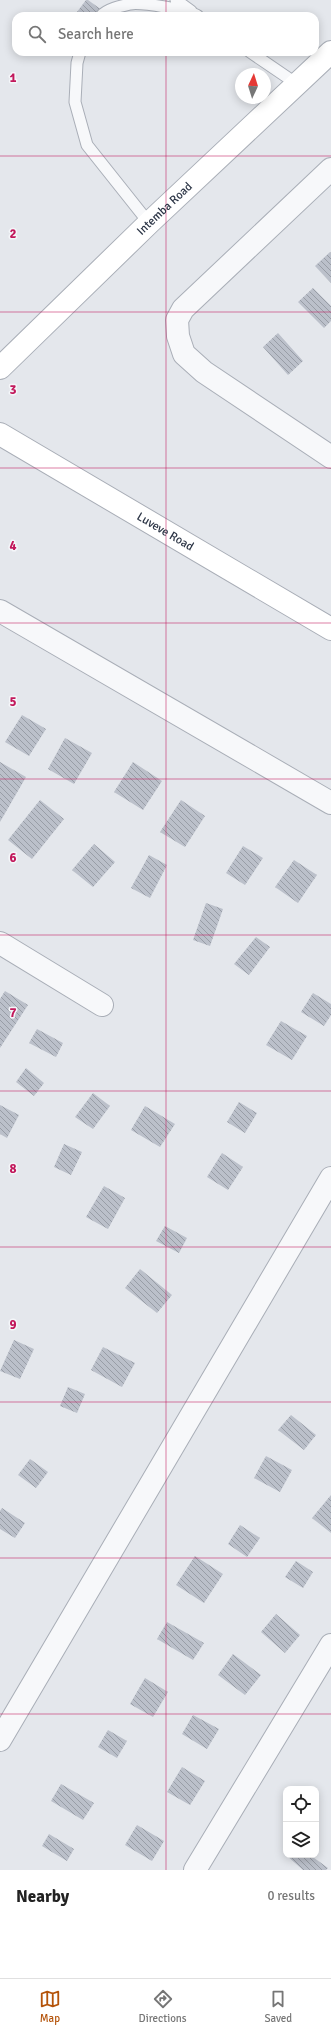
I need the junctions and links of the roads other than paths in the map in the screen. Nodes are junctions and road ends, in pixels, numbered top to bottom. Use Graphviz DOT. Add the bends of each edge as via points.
graph roads {
  1 [pos="176,0"];
  2 [pos="104,12"];
  3 [pos="184,12"];
  4 [pos="192,12"];
  5 [pos="331,52"];
  6 [pos="79,56"];
  7 [pos="256,56"];
  8 [pos="297,84"];
  9 [pos="331,169"];
  10 [pos="148,223"];
  11 [pos="0,368"];
  12 [pos="0,434"];
  13 [pos="331,457"];
  14 [pos="0,611"];
  15 [pos="331,629"];
  16 [pos="331,803"];
  17 [pos="0,943"];
  18 [pos="102,1005"];
  19 [pos="331,1178"];
  20 [pos="331,1645"];
  21 [pos="0,1740"];
  22 [pos="195,1870"];
  1 -- 4 [label="lane"];
  2 -- 3 [label="lane" via="131,4 161,6"];
  5 -- 8 [label="street, Intemba Road"];
  6 -- 10 [label="lane" via="75,102 86,145"];
  7 -- 8 [label="lane"];
  8 -- 10 [label="street, Intemba Road"];
  9 -- 13 [label="street" via="183,309 177,320 178,336 184,354 204,372"];
  10 -- 11 [label="street, Intemba Road"];
  12 -- 15 [label="street, Luveve Road"];
  14 -- 16 [label="street"];
  17 -- 18 [label="street"];
  19 -- 21 [label="street"];
  20 -- 22 [label="street"];
}
